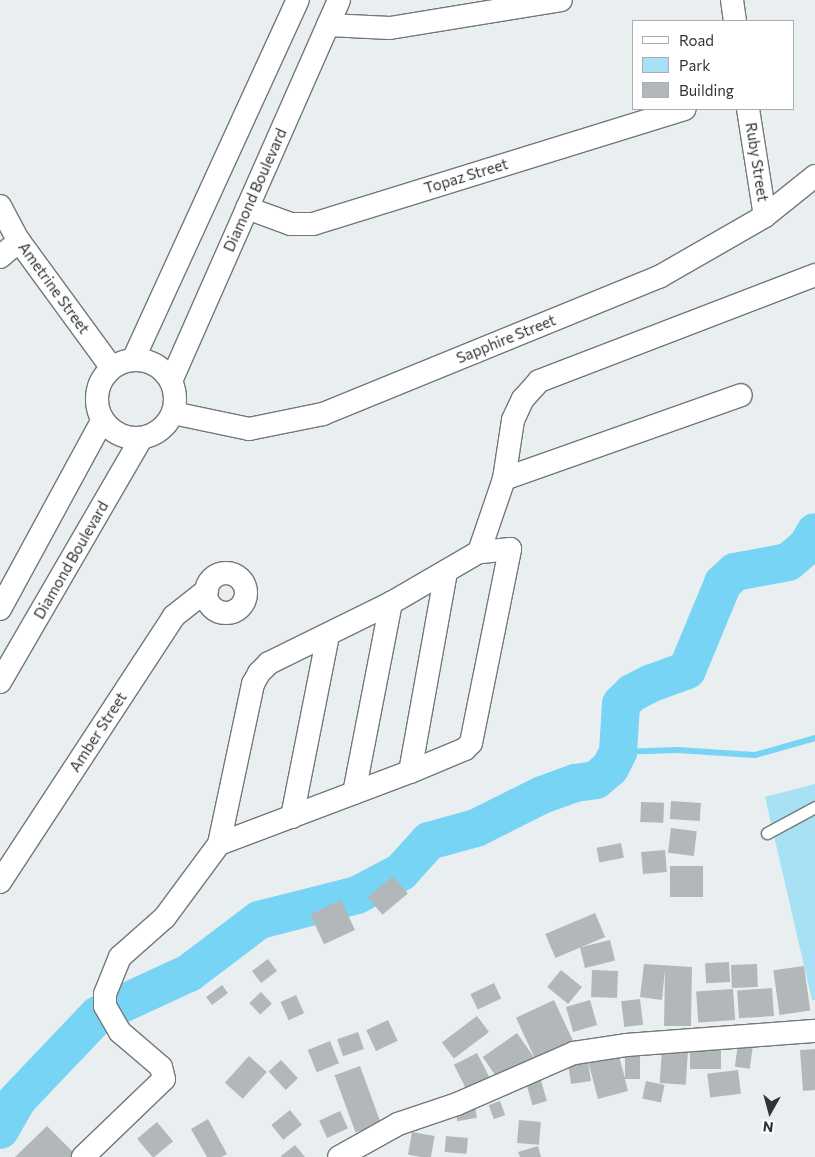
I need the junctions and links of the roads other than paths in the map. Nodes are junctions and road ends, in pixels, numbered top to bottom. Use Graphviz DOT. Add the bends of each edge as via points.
graph roads {
  1 [pos="298,0"];
  2 [pos="339,0"];
  3 [pos="561,0"];
  4 [pos="732,0"];
  5 [pos="735,20"];
  6 [pos="328,25"];
  7 [pos="682,110"];
  8 [pos="748,110"];
  9 [pos="815,176"];
  10 [pos="0,206"];
  11 [pos="247,208"];
  12 [pos="765,216"];
  13 [pos="19,241"];
  14 [pos="0,257"];
  15 [pos="815,275"];
  16 [pos="133,360"];
  17 [pos="112,368"];
  18 [pos="171,380"];
  19 [pos="741,395"];
  20 [pos="173,413"];
  21 [pos="102,421"];
  22 [pos="141,439"];
  23 [pos="504,479"];
  24 [pos="479,552"];
  25 [pos="446,571"];
  26 [pos="207,590"];
  27 [pos="391,603"];
  28 [pos="0,608"];
  29 [pos="328,636"];
  30 [pos="0,682"];
  31 [pos="410,772"];
  32 [pos="354,793"];
  33 [pos="815,807"];
  34 [pos="292,817"];
  35 [pos="767,833"];
  36 [pos="219,844"];
  37 [pos="0,882"];
  38 [pos="815,1031"];
  39 [pos="84,1157"];
  40 [pos="339,1157"];
  1 -- 16 [label="street"];
  2 -- 6 [label="street, Diamond Boulevard"];
  3 -- 6 [label="street" via="390,28"];
  4 -- 5 [label="street"];
  6 -- 11 [label="street, Diamond Boulevard"];
  7 -- 11 [label="street, Topaz Street" via="312,224 292,224"];
  8 -- 12 [label="street, Ruby Street"];
  9 -- 12 [label="street, Sapphire Street"];
  10 -- 13 [label="street, Ametrine Street"];
  11 -- 18 [label="street, Diamond Boulevard"];
  12 -- 20 [label="street, Sapphire Street" via="659,277 322,414 248,429"];
  13 -- 14 [label="street"];
  13 -- 17 [label="street, Ametrine Street"];
  15 -- 23 [label="street" via="540,381 523,399 513,420"];
  16 -- 17 [label="street"];
  16 -- 18 [label="street" via="155,365"];
  17 -- 21 [label="street" via="98,386 96,398"];
  18 -- 20 [label="street" via="176,402"];
  19 -- 23 [label="street"];
  20 -- 22 [label="street" via="161,430"];
  21 -- 22 [label="street" via="120,436"];
  21 -- 28 [label="street"];
  22 -- 30 [label="street, Diamond Boulevard"];
  23 -- 24 [label="street"];
  24 -- 25 [label="street"];
  24 -- 31 [label="street" via="510,549 471,743"];
  25 -- 27 [label="street"];
  25 -- 31 [label="street"];
  26 -- 37 [label="street, Amber Street" via="174,616"];
  27 -- 29 [label="street"];
  27 -- 32 [label="street"];
  29 -- 34 [label="street"];
  29 -- 36 [label="street" via="269,663 253,684"];
  31 -- 32 [label="street"];
  32 -- 34 [label="street"];
  33 -- 35 [label="lane"];
  34 -- 36 [label="street"];
  36 -- 39 [label="street" via="165,917 120,957 105,994 105,1006 120,1032 164,1072 164,1079"];
  38 -- 40 [label="street" via="628,1045 574,1053 440,1111 398,1124"];
}
